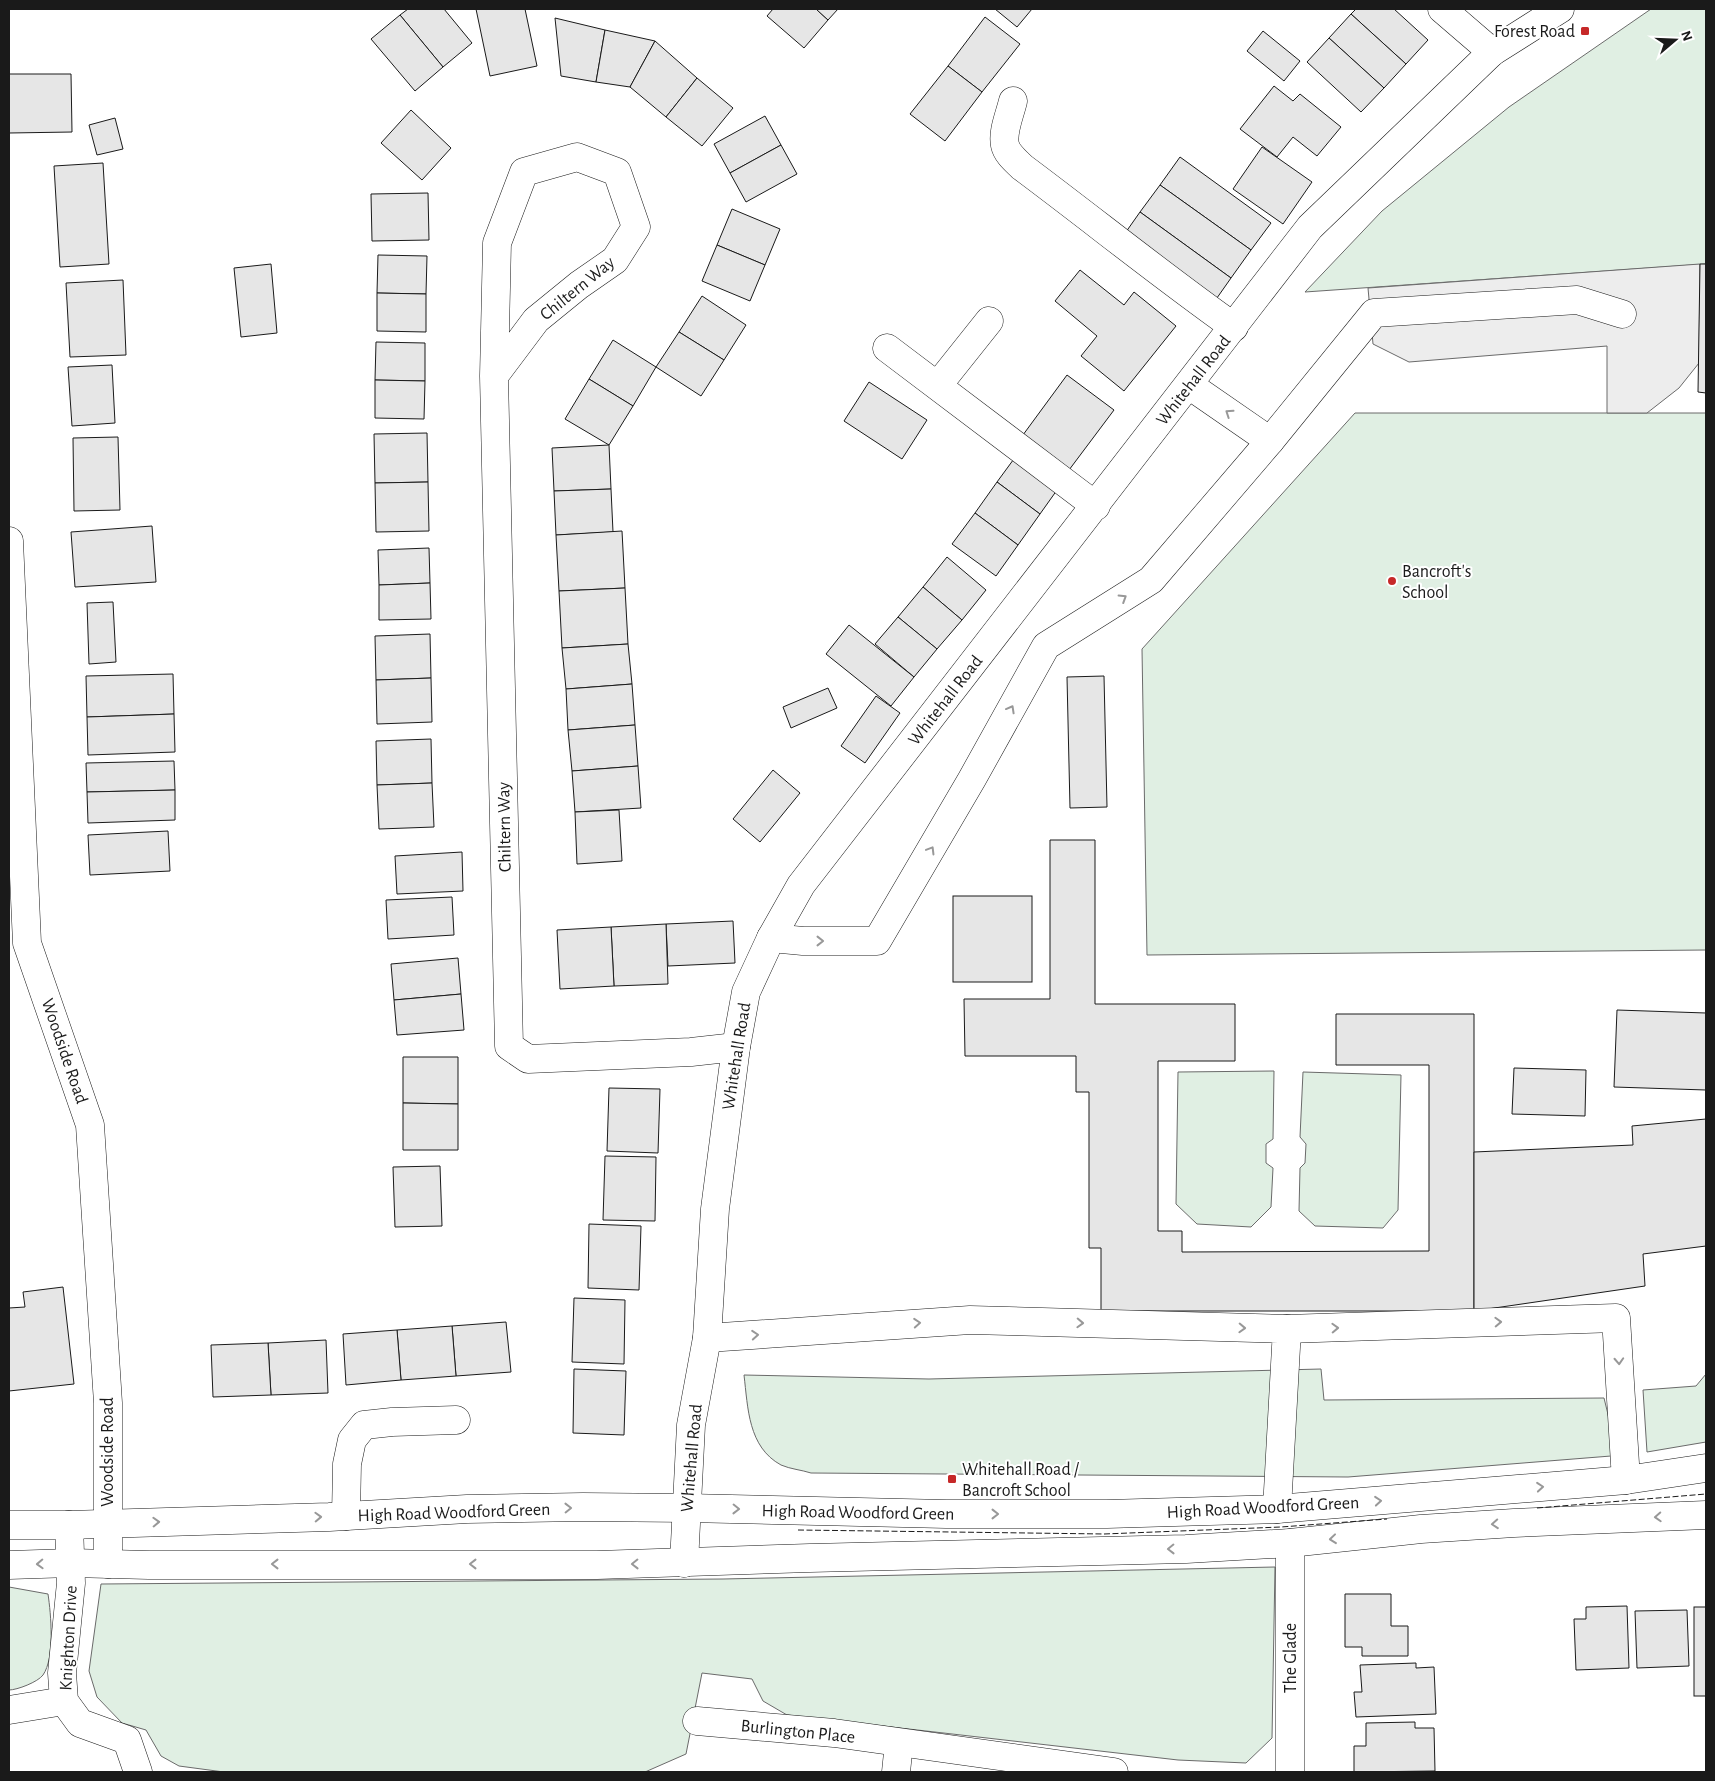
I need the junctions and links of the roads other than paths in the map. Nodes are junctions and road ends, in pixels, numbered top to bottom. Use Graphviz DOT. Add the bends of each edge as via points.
graph roads {
  1 [pos="1442,9"];
  2 [pos="1560,9"];
  3 [pos="1492,52"];
  4 [pos="1013,101"];
  5 [pos="1622,314"];
  6 [pos="989,321"];
  7 [pos="1234,327"];
  8 [pos="887,348"];
  9 [pos="494,376"];
  10 [pos="938,385"];
  11 [pos="1189,385"];
  12 [pos="1270,441"];
  13 [pos="1096,506"];
  14 [pos="9,541"];
  15 [pos="771,938"];
  16 [pos="736,1047"];
  17 [pos="1286,1329"];
  18 [pos="706,1338"];
  19 [pos="456,1420"];
  20 [pos="1706,1468"];
  21 [pos="1626,1480"];
  22 [pos="687,1508"];
  23 [pos="1277,1509"];
  24 [pos="1706,1515"];
  25 [pos="346,1516"];
  26 [pos="107,1523"];
  27 [pos="9,1525"];
  28 [pos="69,1525"];
  29 [pos="1290,1544"];
  30 [pos="71,1563"];
  31 [pos="684,1563"];
  32 [pos="108,1564"];
  33 [pos="9,1565"];
  34 [pos="64,1701"];
  35 [pos="9,1710"];
  36 [pos="697,1720"];
  37 [pos="899,1744"];
  38 [pos="138,1772"];
  39 [pos="896,1772"];
  40 [pos="1114,1772"];
  41 [pos="1290,1772"];
  1 -- 3 [label="main road"];
  2 -- 3 [label="main road, Whitehall Road"];
  3 -- 7 [label="main road, Whitehall Road" via="1310,227"];
  4 -- 7 [label="main road" via="1005,139 1011,156"];
  5 -- 12 [label="main road" via="1577,300 1374,313"];
  6 -- 10 [label="main road"];
  7 -- 11 [label="main road, Whitehall Road"];
  8 -- 10 [label="main road"];
  9 -- 9 [label="main road, Chiltern Way" via="497,243 524,172 577,157 617,172 636,227 615,260 536,320"];
  9 -- 16 [label="main road, Chiltern Way" via="509,1046 528,1059"];
  10 -- 13 [label="main road"];
  12 -- 11 [label="main road, one-way"];
  11 -- 13 [label="main road, Whitehall Road"];
  15 -- 12 [label="main road, one-way" via="877,941 1046,646 1151,580"];
  13 -- 15 [label="main road, Whitehall Road" via="801,884"];
  14 -- 26 [label="main road, Woodside Road" via="27,943 90,1125 108,1403"];
  15 -- 16 [label="main road, Whitehall Road" via="746,992"];
  16 -- 18 [label="main road, Whitehall Road" via="715,1209"];
  18 -- 17 [label="main road, one-way" via="970,1320"];
  17 -- 21 [label="main road, one-way" via="1616,1318"];
  17 -- 23 [label="main road"];
  18 -- 22 [label="main road, Whitehall Road" via="691,1425"];
  19 -- 25 [label="main road" via="364,1425 352,1440 347,1464"];
  20 -- 21 [label="main road, High Road Woodford Green"];
  23 -- 21 [label="main road, High Road Woodford Green, one-way"];
  22 -- 23 [label="main road, High Road Woodford Green, one-way" via="946,1514"];
  25 -- 22 [label="main road, High Road Woodford Green, one-way" via="467,1509"];
  22 -- 31 [label="main road, Whitehall Road"];
  24 -- 29 [label="main road, High Road Woodford Green, one-way" via="1421,1529"];
  26 -- 25 [label="main road, High Road Woodford Green, one-way"];
  26 -- 28 [label="main road, High Road Woodford Green"];
  26 -- 32 [label="main road, Woodside Road"];
  27 -- 28 [label="main road, High Road Woodford Green"];
  28 -- 30 [label="main road, Knighton Drive"];
  29 -- 31 [label="main road, High Road Woodford Green, one-way"];
  29 -- 41 [label="main road, The Glade"];
  30 -- 32 [label="main road, High Road Woodford Green"];
  30 -- 33 [label="main road, High Road Woodford Green, one-way"];
  30 -- 34 [label="main road, Knighton Drive" via="62,1673"];
  31 -- 32 [label="main road, High Road Woodford Green, one-way"];
  34 -- 35 [label="main road"];
  34 -- 38 [label="main road, Knighton Drive" via="80,1723 128,1740"];
  36 -- 37 [label="main road, Burlington Place" via="834,1733"];
  37 -- 39 [label="main road"];
  37 -- 40 [label="main road, Burlington Place"];
}
